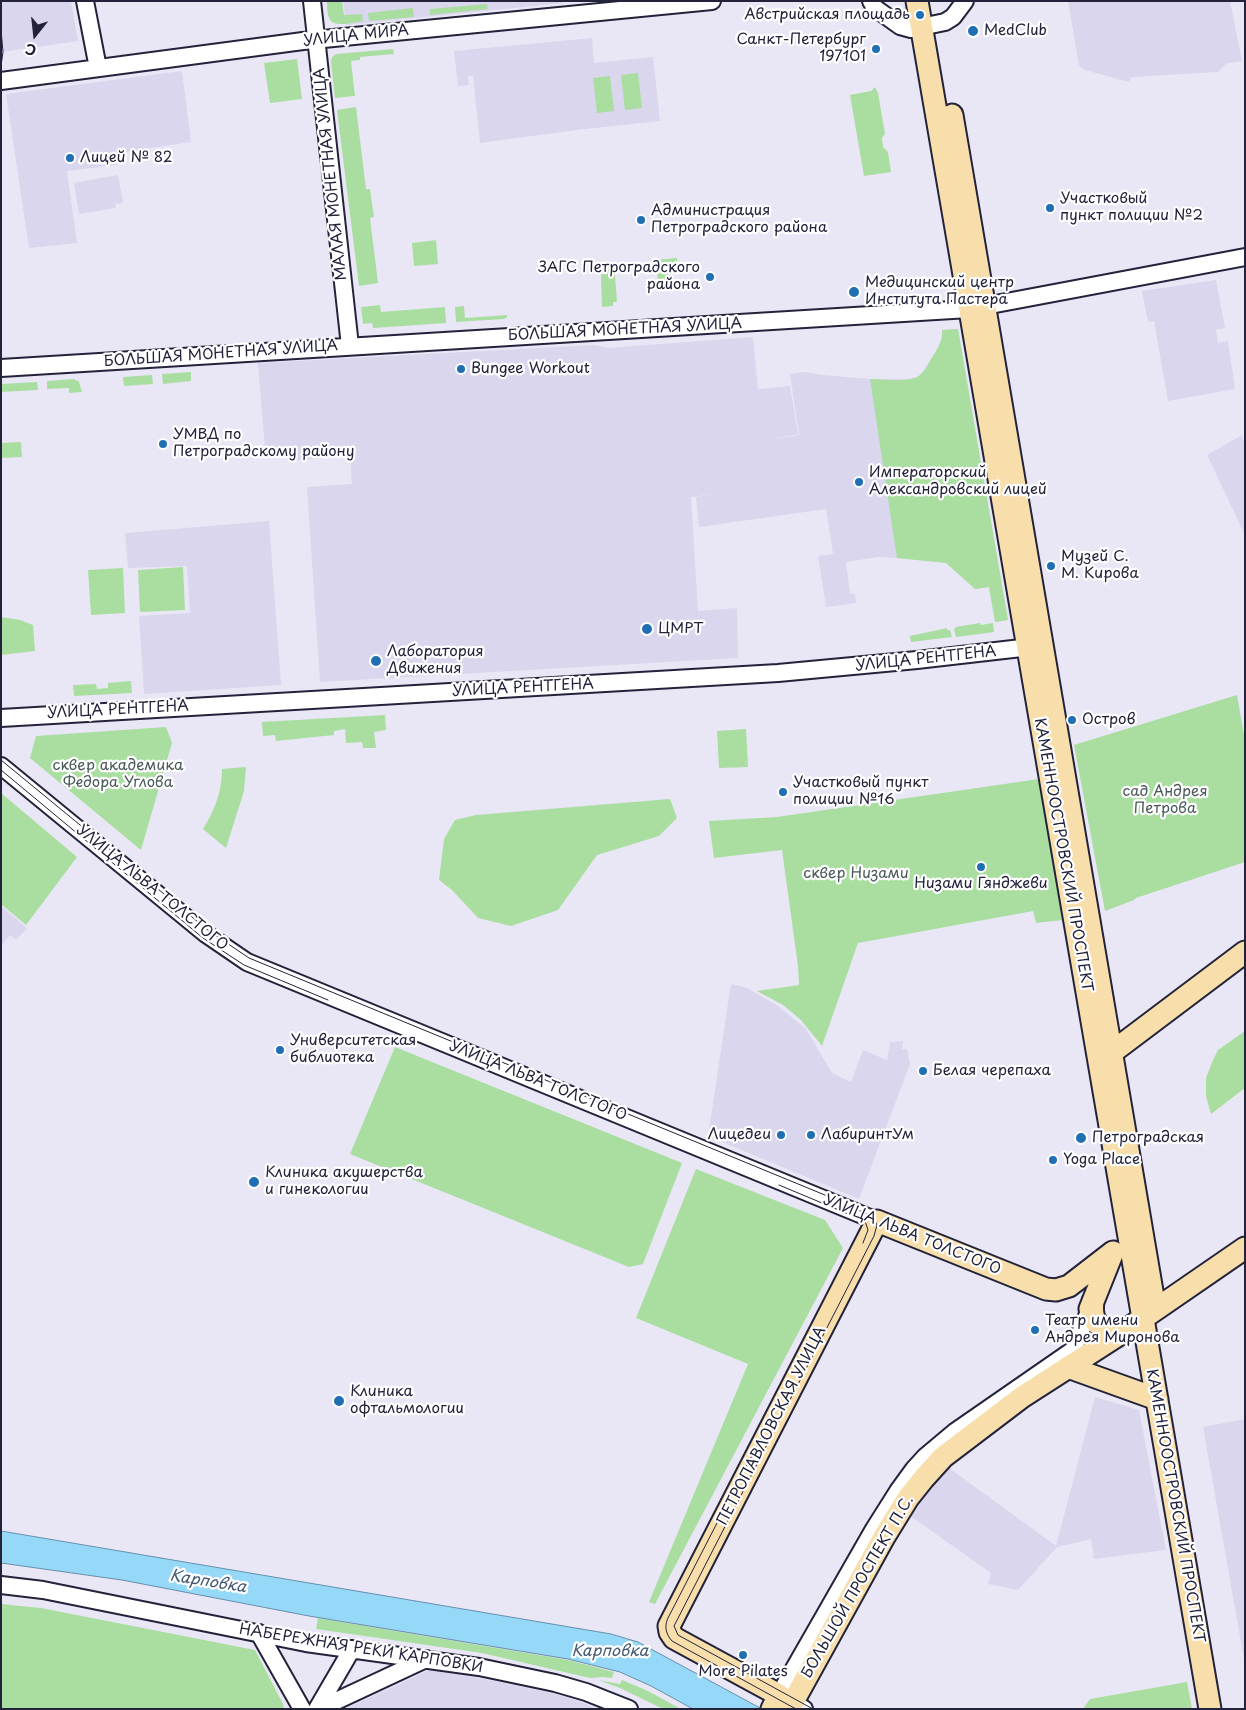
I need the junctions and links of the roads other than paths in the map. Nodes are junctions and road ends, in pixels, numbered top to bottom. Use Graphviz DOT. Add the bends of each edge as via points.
graph roads {
  1 [pos="85,1"];
  2 [pos="312,1"];
  3 [pos="712,1"];
  4 [pos="871,1"];
  5 [pos="917,1"];
  6 [pos="932,1"];
  7 [pos="965,1"];
  8 [pos="929,26"];
  9 [pos="317,39"];
  10 [pos="98,68"];
  11 [pos="1,81"];
  12 [pos="1245,257"];
  13 [pos="977,308"];
  14 [pos="350,346"];
  15 [pos="1,368"];
  16 [pos="1035,646"];
  17 [pos="1,718"];
  18 [pos="1,766"];
  19 [pos="1245,952"];
  20 [pos="1106,1057"];
  21 [pos="877,1221"];
  22 [pos="1125,1221"];
  23 [pos="1245,1248"];
  24 [pos="1113,1252"];
  25 [pos="1092,1305"];
  26 [pos="1149,1314"];
  27 [pos="1120,1334"];
  28 [pos="1068,1368"];
  29 [pos="1157,1399"];
  30 [pos="1,1585"];
  31 [pos="259,1633"];
  32 [pos="352,1649"];
  33 [pos="426,1659"];
  34 [pos="787,1705"];
  35 [pos="302,1709"];
  36 [pos="318,1709"];
  37 [pos="629,1709"];
  38 [pos="1210,1709"];
  39 [pos="1224,1709"];
  1 -- 10 [label="street"];
  2 -- 9 [label="street, МАЛАЯ МОНЕТНАЯ УЛИЦА"];
  3 -- 9 [label="street, УЛИЦА МИРА"];
  4 -- 8 [label="street" via="875,8 900,26 911,29"];
  5 -- 8 [label="main road, КАМЕННООСТРОВСКИЙ ПРОСПЕКТ"];
  6 -- 8 [label="main road, КАМЕННООСТРОВСКИЙ ПРОСПЕКТ"];
  7 -- 8 [label="street" via="945,22"];
  8 -- 13 [label="main road, КАМЕННООСТРОВСКИЙ ПРОСПЕКТ"];
  9 -- 10 [label="street, УЛИЦА МИРА"];
  9 -- 14 [label="street, МАЛАЯ МОНЕТНАЯ УЛИЦА"];
  10 -- 11 [label="street, УЛИЦА МИРА"];
  12 -- 13 [label="street, БОЛЬШАЯ МОНЕТНАЯ УЛИЦА"];
  13 -- 14 [label="street, БОЛЬШАЯ МОНЕТНАЯ УЛИЦА"];
  13 -- 16 [label="main road, КАМЕННООСТРОВСКИЙ ПРОСПЕКТ"];
  14 -- 15 [label="street, БОЛЬШАЯ МОНЕТНАЯ УЛИЦА"];
  16 -- 17 [label="street, УЛИЦА РЕНТГЕНА" via="778,673"];
  16 -- 20 [label="main road, КАМЕННООСТРОВСКИЙ ПРОСПЕКТ"];
  18 -- 21 [label="street, УЛИЦА ЛЬВА ТОЛСТОГО" via="206,934 247,962"];
  19 -- 20 [label="main road"];
  20 -- 22 [label="main road, КАМЕННООСТРОВСКИЙ ПРОСПЕКТ"];
  20 -- 26 [label="main road, КАМЕННООСТРОВСКИЙ ПРОСПЕКТ"];
  21 -- 24 [label="main road, УЛИЦА ЛЬВА ТОЛСТОГО" via="1046,1289 1069,1286"];
  21 -- 34 [label="main road, ПЕТРОПАВЛОВСКАЯ УЛИЦА" via="669,1626 674,1638"];
  22 -- 24 [label="main road"];
  22 -- 26 [label="main road, КАМЕННООСТРОВСКИЙ ПРОСПЕКТ"];
  23 -- 26 [label="main road, БОЛЬШОЙ ПРОСПЕКТ П.С."];
  24 -- 25 [label="main road"];
  25 -- 27 [label="main road" via="1098,1325"];
  25 -- 34 [label="street, БОЛЬШОЙ ПРОСПЕКТ П.С." via="1073,1350 956,1431 914,1469 874,1529"];
  26 -- 27 [label="main road, БОЛЬШОЙ ПРОСПЕКТ П.С."];
  26 -- 29 [label="main road, КАМЕННООСТРОВСКИЙ ПРОСПЕКТ"];
  26 -- 39 [label="main road, КАМЕННООСТРОВСКИЙ ПРОСПЕКТ"];
  27 -- 28 [label="main road, БОЛЬШОЙ ПРОСПЕКТ П.С."];
  28 -- 29 [label="main road"];
  28 -- 34 [label="main road, БОЛЬШОЙ ПРОСПЕКТ П.С." via="968,1437 924,1478 884,1537"];
  29 -- 38 [label="main road, КАМЕННООСТРОВСКИЙ ПРОСПЕКТ"];
  30 -- 31 [label="street, НАБЕРЕЖНАЯ РЕКИ КАРПОВКИ" via="43,1590"];
  31 -- 32 [label="street, НАБЕРЕЖНАЯ РЕКИ КАРПОВКИ"];
  31 -- 35 [label="street"];
  32 -- 33 [label="street, НАБЕРЕЖНАЯ РЕКИ КАРПОВКИ"];
  32 -- 36 [label="street"];
  33 -- 36 [label="street"];
  33 -- 37 [label="street, НАБЕРЕЖНАЯ РЕКИ КАРПОВКИ" via="555,1683"];
}
